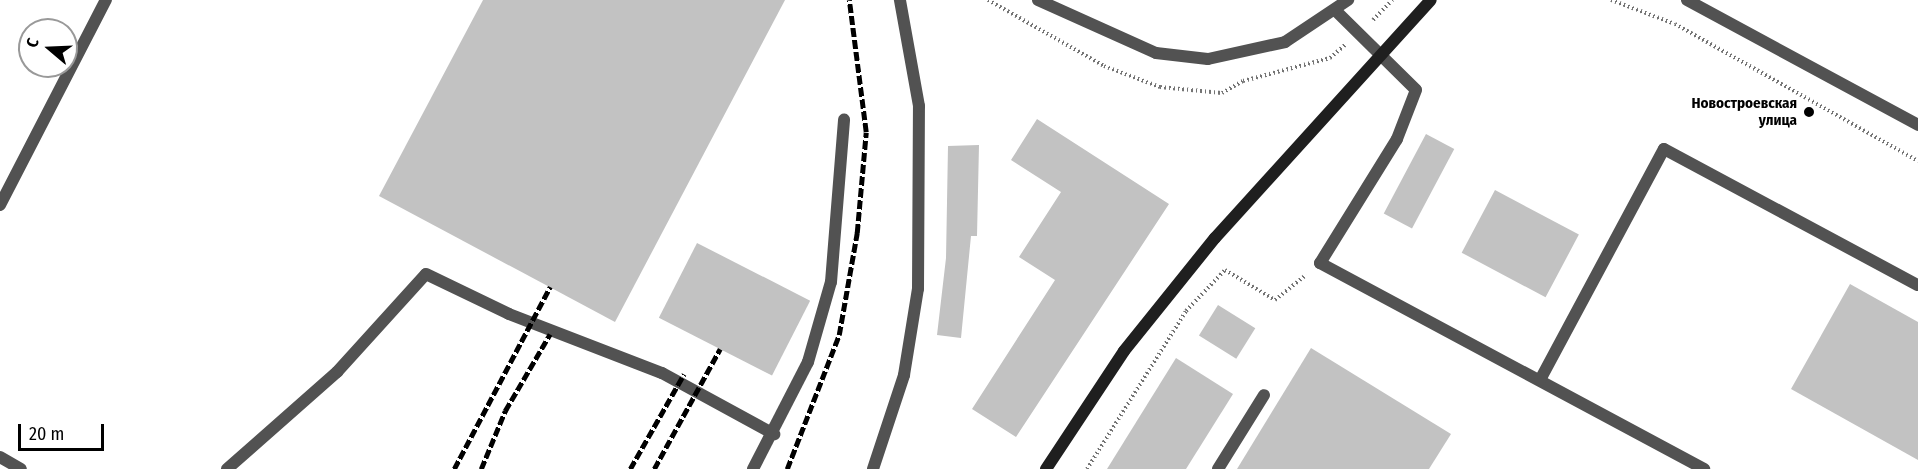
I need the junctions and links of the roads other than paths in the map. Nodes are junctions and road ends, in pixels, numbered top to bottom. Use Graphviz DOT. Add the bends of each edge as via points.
graph roads {
  1 [pos="106,0"];
  2 [pos="900,0"];
  3 [pos="1038,0"];
  4 [pos="1348,0"];
  5 [pos="1431,0"];
  6 [pos="1687,0"];
  7 [pos="1336,11"];
  8 [pos="844,120"];
  9 [pos="1918,125"];
  10 [pos="0,205"];
  11 [pos="1918,285"];
  12 [pos="1539,380"];
  13 [pos="1264,395"];
  14 [pos="774,434"];
  15 [pos="0,457"];
  16 [pos="21,469"];
  17 [pos="227,469"];
  18 [pos="753,469"];
  19 [pos="873,469"];
  20 [pos="1046,469"];
  21 [pos="1218,469"];
  22 [pos="1704,469"];
  1 -- 10 [label="street"];
  2 -- 19 [label="street" via="919,106 918,289 904,375"];
  3 -- 7 [label="street" via="1109,36 1189,59 1239,55 1285,42"];
  4 -- 7 [label="street"];
  5 -- 20 [label="main road, bridge" via="1215,238 1124,351"];
  6 -- 9 [label="street"];
  7 -- 12 [label="street" via="1416,90 1397,139 1320,263"];
  8 -- 14 [label="street" via="831,282 808,362"];
  11 -- 12 [label="street" via="1664,149"];
  12 -- 22 [label="street"];
  13 -- 21 [label="street"];
  14 -- 17 [label="street" via="662,373 509,314 426,274 337,372"];
  14 -- 18 [label="street"];
  15 -- 16 [label="street"];
}
